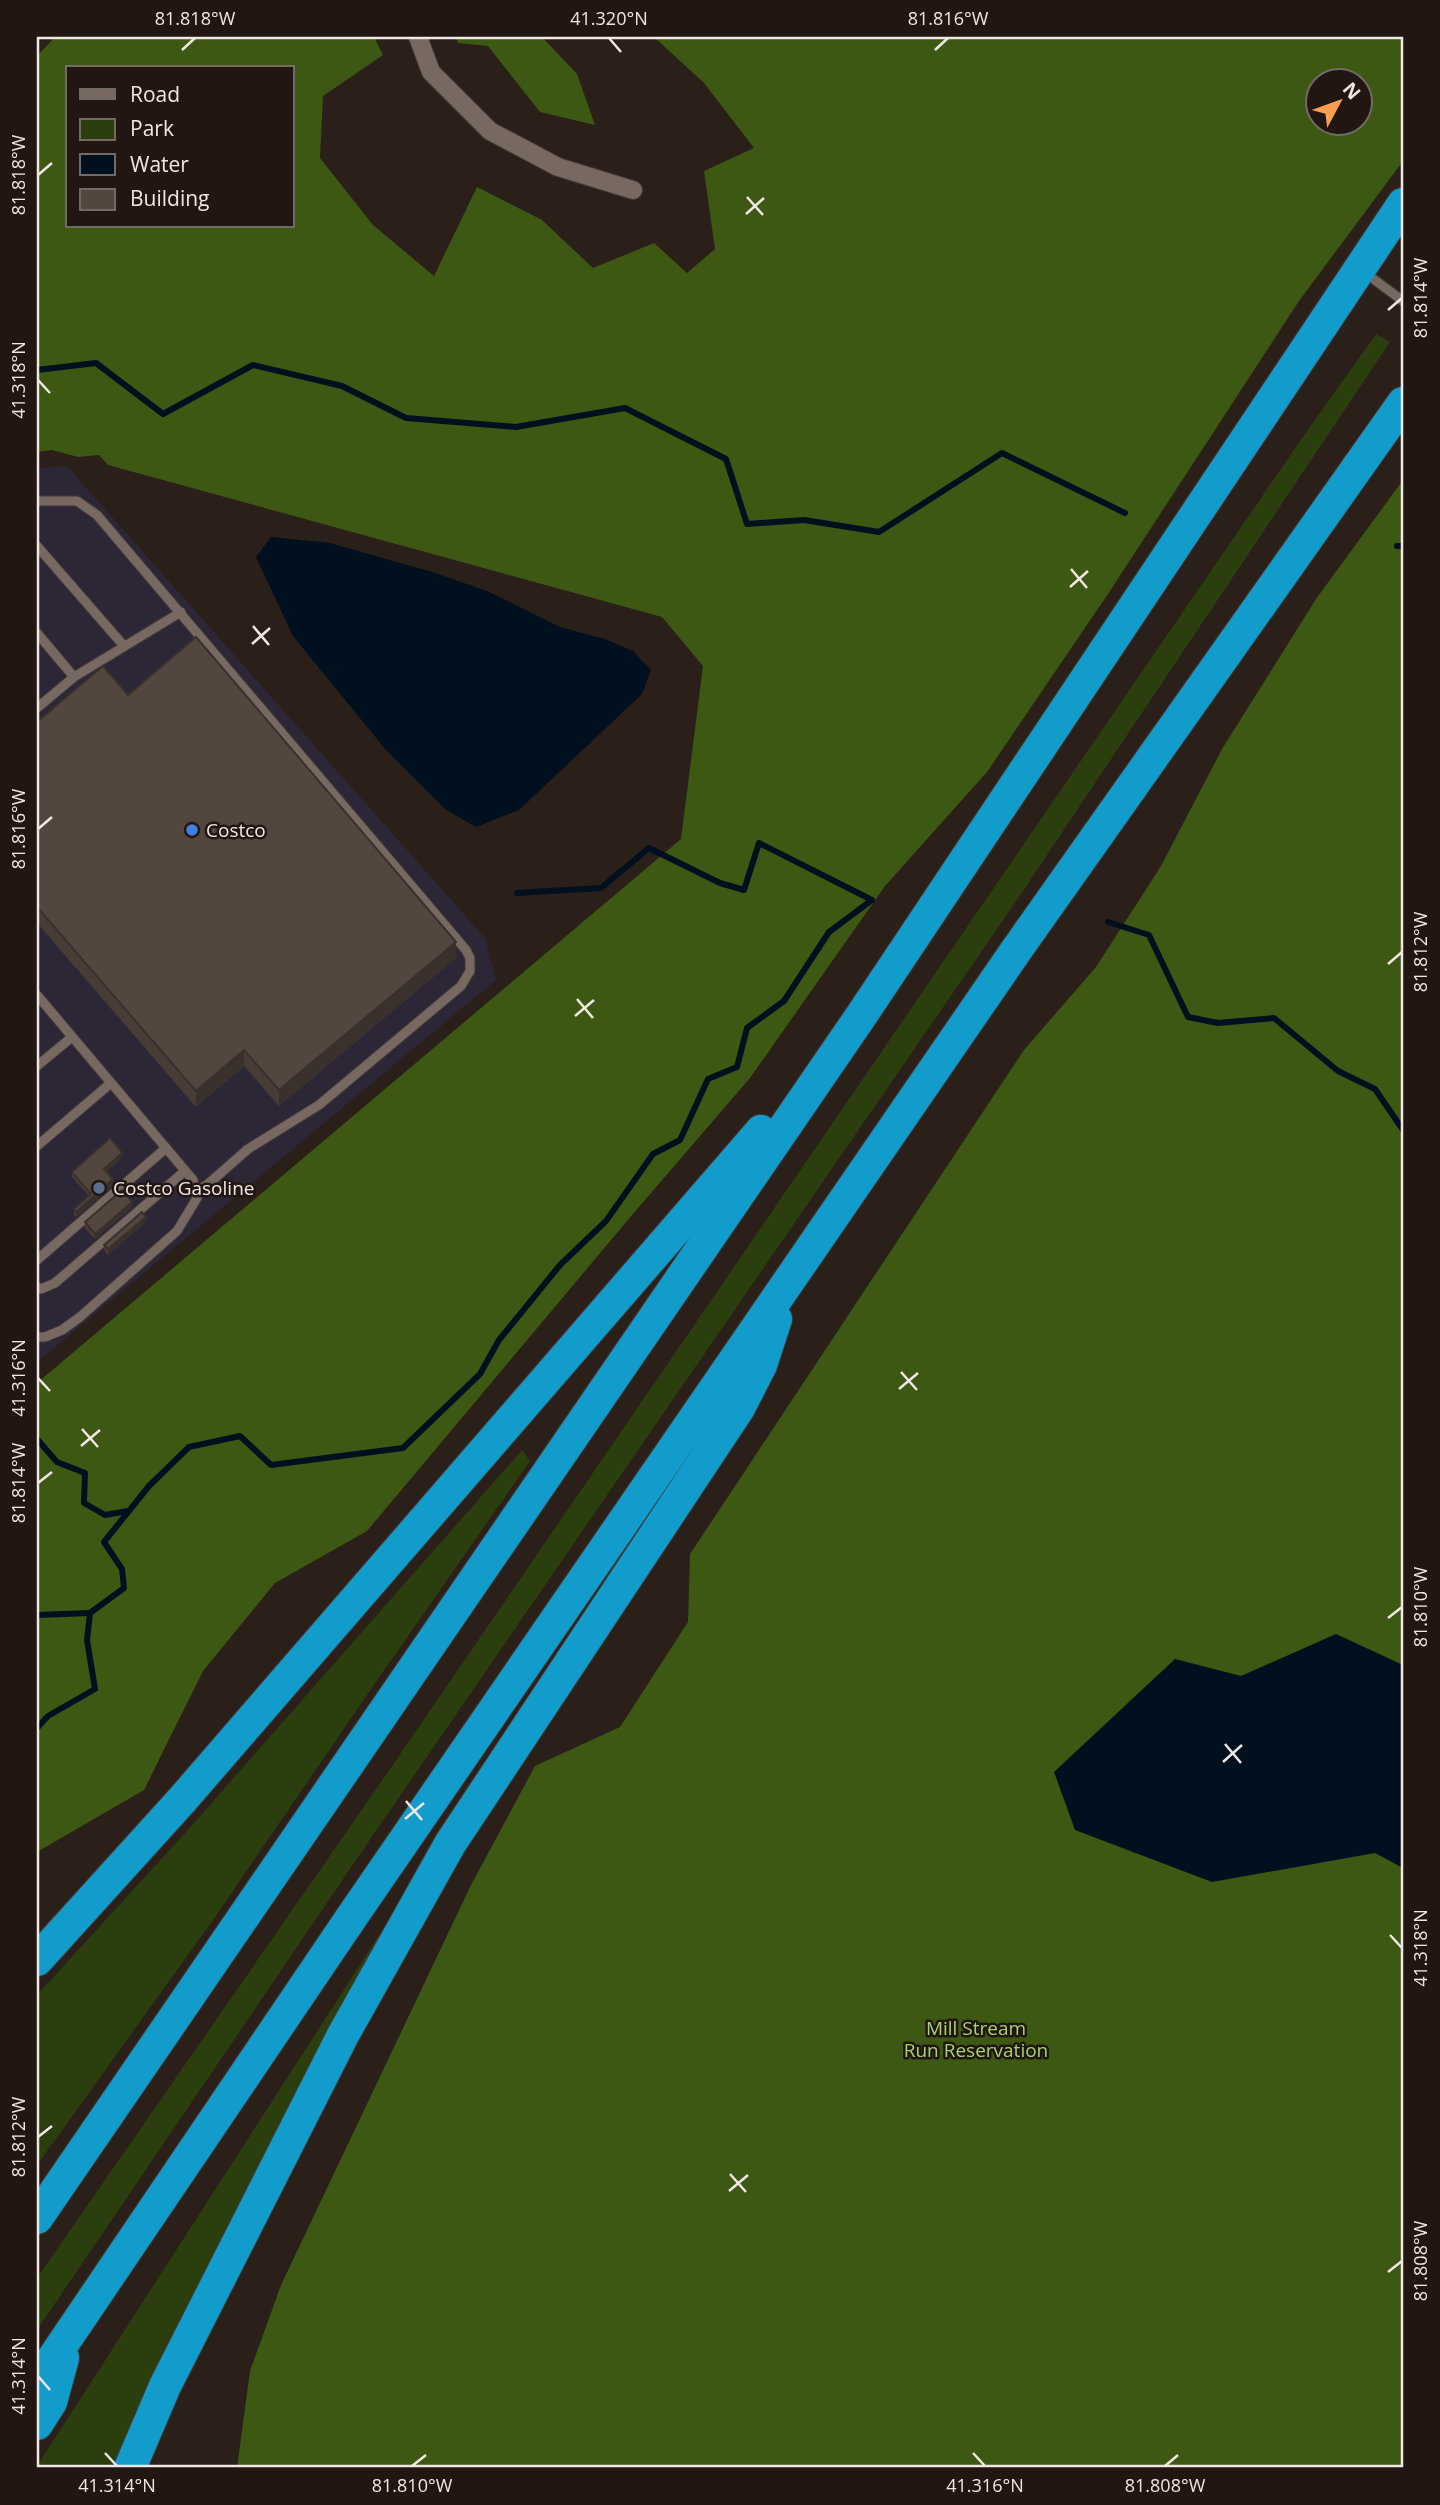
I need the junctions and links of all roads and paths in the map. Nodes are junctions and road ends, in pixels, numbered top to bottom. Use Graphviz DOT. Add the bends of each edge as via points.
graph roads {
  1 [pos="418,37"];
  2 [pos="633,190"];
  3 [pos="1403,204"];
  4 [pos="1360,269"];
  5 [pos="1403,301"];
  6 [pos="1403,403"];
  7 [pos="37,501"];
  8 [pos="37,546"];
  9 [pos="181,612"];
  10 [pos="37,632"];
  11 [pos="124,646"];
  12 [pos="74,677"];
  13 [pos="37,708"];
  14 [pos="37,995"];
  15 [pos="860,1016"];
  16 [pos="72,1037"];
  17 [pos="37,1066"];
  18 [pos="111,1083"];
  19 [pos="37,1146"];
  20 [pos="166,1147"];
  21 [pos="185,1171"];
  22 [pos="195,1191"];
  23 [pos="37,1260"];
  24 [pos="788,1284"];
  25 [pos="37,1287"];
  26 [pos="37,1337"];
  27 [pos="37,1960"];
  28 [pos="37,2218"];
  29 [pos="70,2334"];
  30 [pos="37,2382"];
  31 [pos="37,2424"];
  32 [pos="130,2468"];
  1 -- 2 [label="street" via="431,72 490,131 558,167"];
  3 -- 4 [label="highway"];
  4 -- 5 [label="lane"];
  4 -- 15 [label="highway"];
  6 -- 24 [label="highway"];
  7 -- 9 [label="lane" via="69,499 86,506"];
  8 -- 11 [label="lane"];
  9 -- 11 [label="lane"];
  9 -- 22 [label="lane" via="466,950 471,964 461,986 319,1105 248,1149"];
  10 -- 12 [label="lane"];
  11 -- 12 [label="lane"];
  12 -- 13 [label="lane"];
  14 -- 16 [label="lane"];
  15 -- 27 [label="highway" via="182,1800"];
  15 -- 28 [label="highway"];
  16 -- 17 [label="lane"];
  16 -- 18 [label="lane"];
  18 -- 19 [label="lane"];
  18 -- 20 [label="lane"];
  20 -- 21 [label="lane"];
  20 -- 23 [label="lane"];
  21 -- 22 [label="lane"];
  21 -- 25 [label="lane" via="55,1283"];
  22 -- 26 [label="lane" via="197,1198 177,1231 80,1317 62,1330"];
  24 -- 29 [label="highway"];
  24 -- 32 [label="highway" via="761,1365 739,1408 450,1844 343,2035 165,2386"];
  29 -- 30 [label="highway"];
  29 -- 31 [label="highway" via="51,2402"];
}
